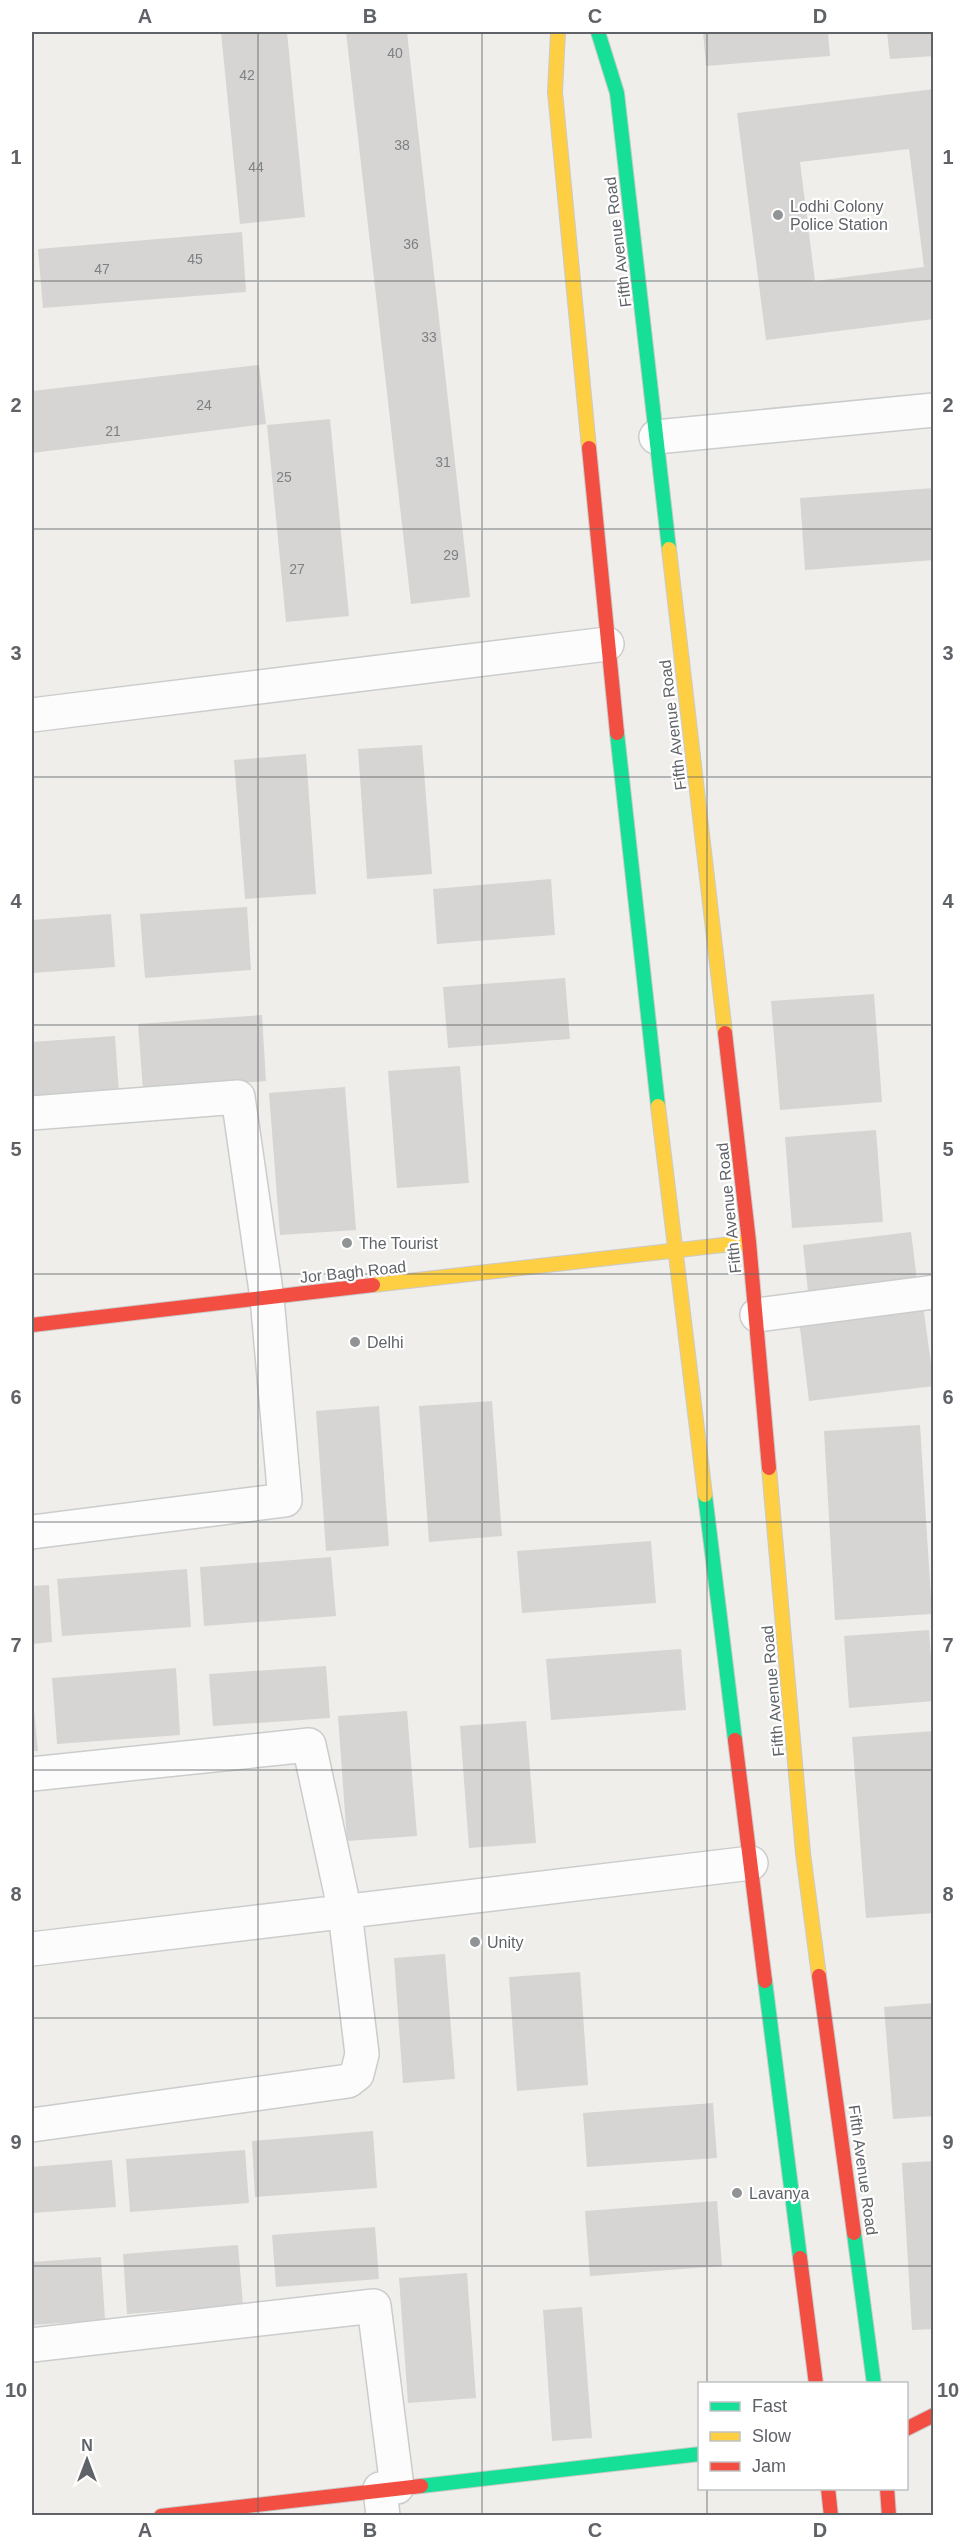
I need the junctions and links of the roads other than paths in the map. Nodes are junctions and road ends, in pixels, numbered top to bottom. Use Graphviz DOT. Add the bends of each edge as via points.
graph roads {
  1 [pos="558,32"];
  2 [pos="598,32"];
  3 [pos="933,410"];
  4 [pos="656,436"];
  5 [pos="607,644"];
  6 [pos="32,715"];
  7 [pos="32,1113"];
  8 [pos="749,1242"];
  9 [pos="674,1252"];
  10 [pos="933,1292"];
  11 [pos="267,1298"];
  12 [pos="757,1314"];
  13 [pos="32,1325"];
  14 [pos="32,1532"];
  15 [pos="32,1774"];
  16 [pos="751,1863"];
  17 [pos="345,1912"];
  18 [pos="32,1948"];
  19 [pos="32,2125"];
  20 [pos="32,2345"];
  21 [pos="816,2382"];
  22 [pos="874,2382"];
  23 [pos="933,2415"];
  24 [pos="908,2429"];
  25 [pos="926,2439"];
  26 [pos="698,2454"];
  27 [pos="828,2490"];
  28 [pos="886,2490"];
  29 [pos="387,2497"];
  30 [pos="160,2516"];
  31 [pos="831,2516"];
  32 [pos="889,2516"];
  1 -- 5 [label="street" via="555,92"];
  2 -- 4 [label="street, Fifth Avenue Road" via="617,93"];
  3 -- 4 [label="street"];
  4 -- 8 [label="street, Fifth Avenue Road"];
  5 -- 6 [label="street"];
  5 -- 9 [label="street"];
  7 -- 11 [label="street" via="238,1097"];
  8 -- 9 [label="street, Jor Bagh Road"];
  8 -- 12 [label="street, Fifth Avenue Road"];
  9 -- 11 [label="street, Jor Bagh Road"];
  9 -- 16 [label="street"];
  10 -- 12 [label="street"];
  11 -- 13 [label="street, Jor Bagh Road"];
  11 -- 14 [label="street" via="285,1500"];
  12 -- 22 [label="street, Fifth Avenue Road" via="803,1853"];
  15 -- 17 [label="street" via="309,1745"];
  16 -- 17 [label="street"];
  16 -- 21 [label="street"];
  17 -- 18 [label="street"];
  17 -- 19 [label="street" via="362,2054 357,2074 348,2081"];
  20 -- 29 [label="street" via="374,2306"];
  23 -- 24 [label="street"];
  24 -- 25 [label="street"];
  26 -- 29 [label="street"];
  27 -- 31 [label="street"];
  28 -- 32 [label="street"];
  29 -- 30 [label="street"];
}
